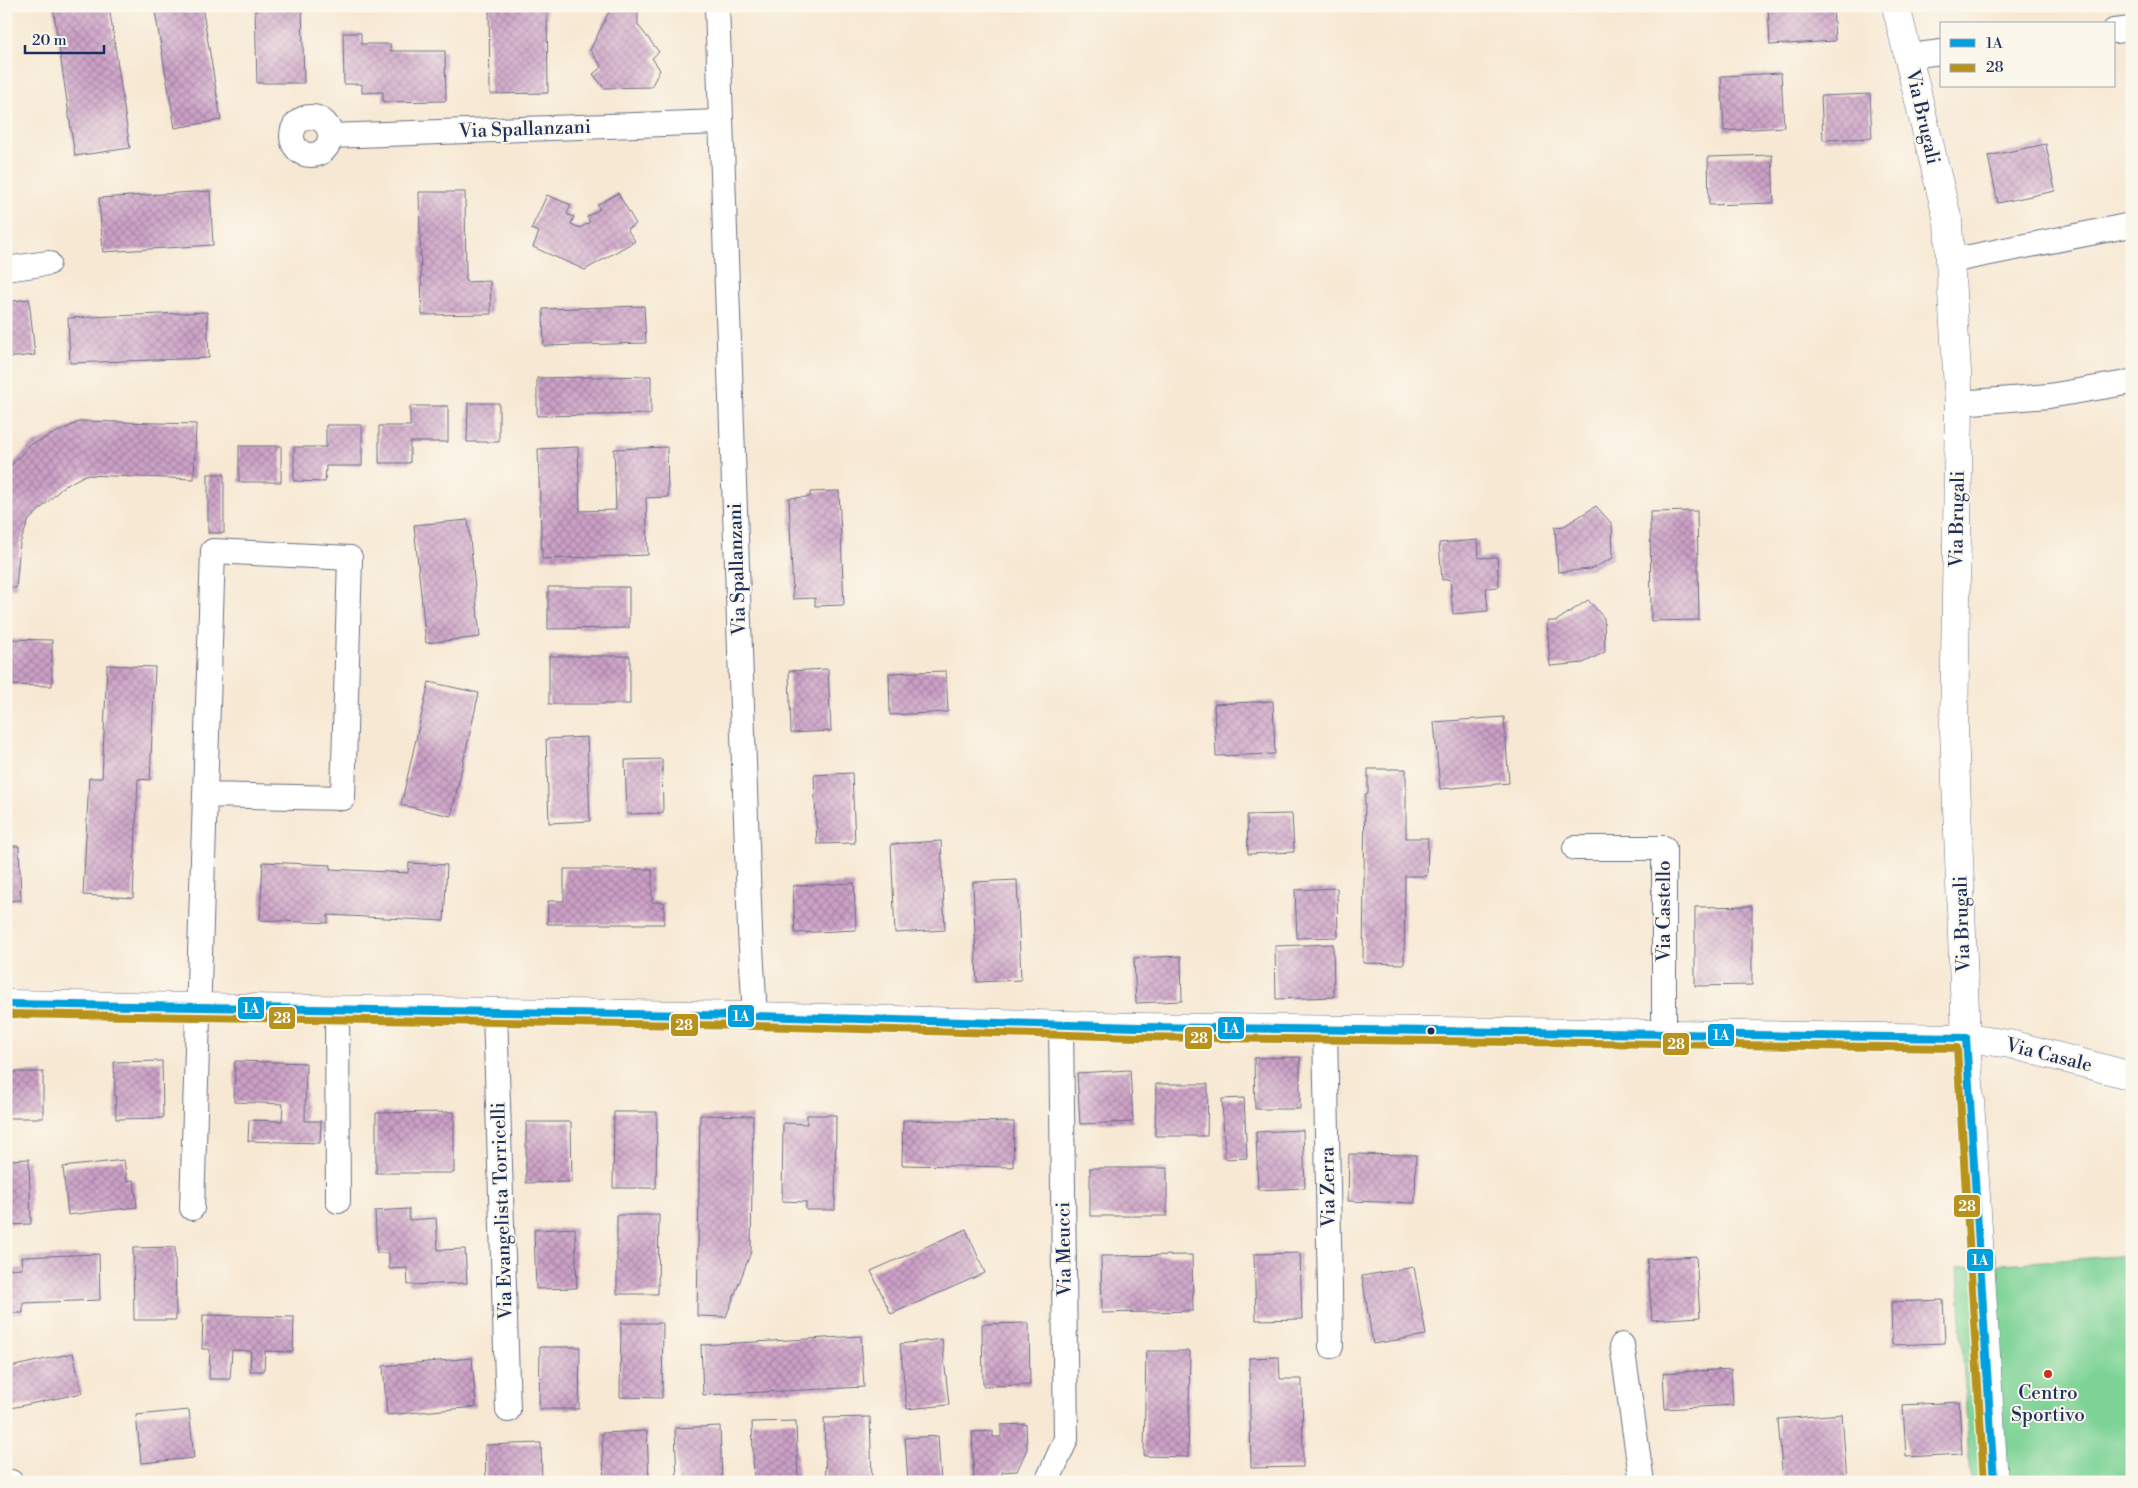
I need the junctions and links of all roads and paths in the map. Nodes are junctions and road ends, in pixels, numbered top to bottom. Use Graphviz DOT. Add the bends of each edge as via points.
graph roads {
  1 [pos="717,6"];
  2 [pos="1896,6"];
  3 [pos="2132,29"];
  4 [pos="2116,31"];
  5 [pos="1940,52"];
  6 [pos="1908,56"];
  7 [pos="720,122"];
  8 [pos="330,136"];
  9 [pos="2126,226"];
  10 [pos="1950,261"];
  11 [pos="48,263"];
  12 [pos="6,269"];
  13 [pos="2132,382"];
  14 [pos="1959,403"];
  15 [pos="204,795"];
  16 [pos="1575,848"];
  17 [pos="6,1004"];
  18 [pos="200,1007"];
  19 [pos="337,1009"];
  20 [pos="495,1012"];
  21 [pos="755,1016"];
  22 [pos="1061,1023"];
  23 [pos="1325,1028"];
  24 [pos="1664,1033"];
  25 [pos="1966,1038"];
  26 [pos="2132,1076"];
  27 [pos="338,1200"];
  28 [pos="192,1208"];
  29 [pos="1622,1345"];
  30 [pos="1332,1346"];
  31 [pos="508,1410"];
  32 [pos="1050,1477"];
  33 [pos="6,1481"];
  34 [pos="11,1482"];
  35 [pos="1642,1482"];
  36 [pos="1994,1482"];
  1 -- 7 [label="street, Via Spallanzani"];
  2 -- 6 [label="street, Via Brugali"];
  3 -- 4 [label="street"];
  5 -- 6 [label="street"];
  6 -- 10 [label="street, Via Brugali" via="1948,222"];
  7 -- 8 [label="street, Via Spallanzani"];
  7 -- 21 [label="street, Via Spallanzani"];
  9 -- 10 [label="street"];
  10 -- 14 [label="street, Via Brugali"];
  11 -- 12 [label="street"];
  13 -- 14 [label="street" via="2049,396"];
  14 -- 25 [label="street, Via Brugali" via="1954,729"];
  15 -- 15 [label="street" via="343,798 350,558 213,551"];
  15 -- 18 [label="street"];
  16 -- 24 [label="street, Via Castello" via="1664,848"];
  17 -- 18 [label="street"];
  18 -- 19 [label="street"];
  18 -- 28 [label="street"];
  19 -- 20 [label="street"];
  19 -- 27 [label="street"];
  20 -- 21 [label="street"];
  20 -- 31 [label="street, Via Evangelista Torricelli"];
  21 -- 22 [label="street"];
  22 -- 23 [label="street"];
  22 -- 32 [label="street, Via Meucci" via="1066,1439"];
  23 -- 24 [label="street"];
  23 -- 30 [label="street, Via Zerra"];
  24 -- 25 [label="street"];
  25 -- 26 [label="street, Via Casale" via="2010,1044"];
  25 -- 36 [label="street, Via Brugali"];
  29 -- 35 [label="street"];
  33 -- 34 [label="street"];
}
